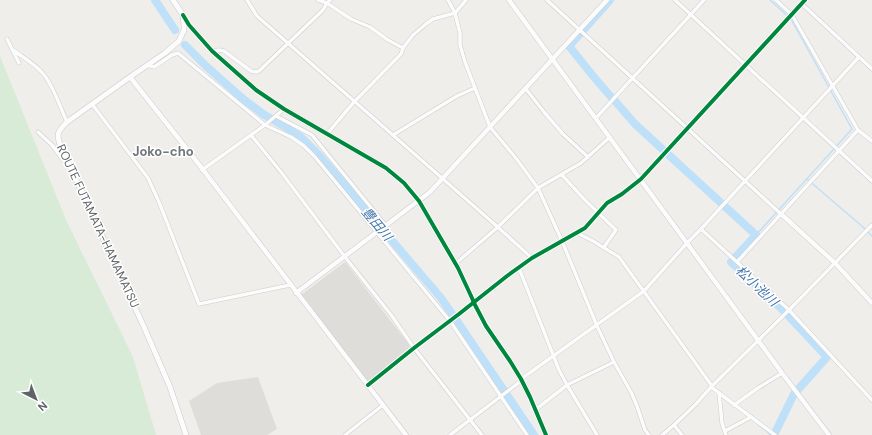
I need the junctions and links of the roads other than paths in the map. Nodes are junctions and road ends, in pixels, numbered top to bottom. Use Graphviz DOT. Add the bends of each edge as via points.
graph roads {
  1 [pos="173,0"];
  2 [pos="247,0"];
  3 [pos="318,0"];
  4 [pos="448,0"];
  5 [pos="466,0"];
  6 [pos="509,0"];
  7 [pos="547,0"];
  8 [pos="607,0"];
  9 [pos="675,0"];
  10 [pos="704,0"];
  11 [pos="776,0"];
  12 [pos="805,0"];
  13 [pos="328,1"];
  14 [pos="802,4"];
  15 [pos="455,13"];
  16 [pos="691,14"];
  17 [pos="182,15"];
  18 [pos="792,15"];
  19 [pos="580,30"];
  20 [pos="7,39"];
  21 [pos="288,44"];
  22 [pos="403,48"];
  23 [pos="13,50"];
  24 [pos="212,51"];
  25 [pos="859,57"];
  26 [pos="553,60"];
  27 [pos="19,63"];
  28 [pos="746,64"];
  29 [pos="147,65"];
  30 [pos="872,69"];
  31 [pos="130,77"];
  32 [pos="632,78"];
  33 [pos="832,86"];
  34 [pos="474,88"];
  35 [pos="526,89"];
  36 [pos="354,102"];
  37 [pos="92,104"];
  38 [pos="284,109"];
  39 [pos="275,116"];
  40 [pos="596,118"];
  41 [pos="803,118"];
  42 [pos="67,122"];
  43 [pos="266,124"];
  44 [pos="490,127"];
  45 [pos="687,128"];
  46 [pos="858,130"];
  47 [pos="38,132"];
  48 [pos="327,134"];
  49 [pos="251,135"];
  50 [pos="393,135"];
  51 [pos="610,137"];
  52 [pos="872,141"];
  53 [pos="838,150"];
  54 [pos="588,157"];
  55 [pos="69,164"];
  56 [pos="202,170"];
  57 [pos="562,175"];
  58 [pos="443,179"];
  59 [pos="641,179"];
  60 [pos="745,181"];
  61 [pos="872,181"];
  62 [pos="538,188"];
  63 [pos="419,201"];
  64 [pos="598,213"];
  65 [pos="780,214"];
  66 [pos="385,226"];
  67 [pos="498,227"];
  68 [pos="870,227"];
  69 [pos="702,229"];
  70 [pos="377,232"];
  71 [pos="576,233"];
  72 [pos="562,241"];
  73 [pos="687,243"];
  74 [pos="604,247"];
  75 [pos="344,257"];
  76 [pos="532,258"];
  77 [pos="737,262"];
  78 [pos="835,263"];
  79 [pos="456,264"];
  80 [pos="519,268"];
  81 [pos="290,285"];
  82 [pos="644,291"];
  83 [pos="296,293"];
  84 [pos="474,303"];
  85 [pos="872,303"];
  86 [pos="788,310"];
  87 [pos="450,321"];
  88 [pos="597,326"];
  89 [pos="758,340"];
  90 [pos="414,348"];
  91 [pos="553,355"];
  92 [pos="614,362"];
  93 [pos="782,373"];
  94 [pos="521,380"];
  95 [pos="368,385"];
  96 [pos="567,385"];
  97 [pos="712,386"];
  98 [pos="720,393"];
  99 [pos="501,396"];
  100 [pos="872,400"];
  101 [pos="383,404"];
  102 [pos="734,405"];
  103 [pos="535,410"];
  104 [pos="751,417"];
  105 [pos="470,419"];
  106 [pos="674,425"];
  107 [pos="725,434"];
  108 [pos="774,434"];
  109 [pos="186,435"];
  110 [pos="345,435"];
  111 [pos="406,435"];
  112 [pos="450,435"];
  113 [pos="482,435"];
  114 [pos="527,435"];
  115 [pos="546,435"];
  116 [pos="597,435"];
  117 [pos="649,435"];
  118 [pos="662,435"];
  119 [pos="682,435"];
  120 [pos="829,435"];
  1 -- 17 [label="main road"];
  2 -- 21 [label="street" via="257,16"];
  3 -- 13 [label="street"];
  4 -- 15 [label="street"];
  5 -- 15 [label="street"];
  6 -- 26 [label="street"];
  7 -- 19 [label="street"];
  8 -- 19 [label="street"];
  9 -- 16 [label="street"];
  10 -- 16 [label="street"];
  11 -- 18 [label="street"];
  12 -- 14 [label="street"];
  13 -- 21 [label="street" via="323,10"];
  13 -- 22 [label="street" via="351,19 370,27"];
  14 -- 18 [label="street"];
  14 -- 25 [label="street"];
  15 -- 22 [label="street" via="433,19 413,35"];
  15 -- 34 [label="street" via="460,45"];
  16 -- 28 [label="street"];
  16 -- 32 [label="street"];
  17 -- 24 [label="street"];
  17 -- 29 [label="main road, ROUTE FUTAMATA-HAMAMATSU" via="184,30 179,41"];
  18 -- 28 [label="street"];
  18 -- 33 [label="street"];
  19 -- 26 [label="street"];
  19 -- 32 [label="street"];
  20 -- 23 [label="street"];
  21 -- 24 [label="street" via="256,72 224,51"];
  21 -- 36 [label="street"];
  22 -- 36 [label="street" via="401,54"];
  23 -- 27 [label="street"];
  23 -- 42 [label="street" via="44,75"];
  24 -- 38 [label="street" via="256,90"];
  25 -- 30 [label="street"];
  25 -- 33 [label="street"];
  26 -- 35 [label="street"];
  26 -- 40 [label="street"];
  28 -- 41 [label="street"];
  28 -- 45 [label="street"];
  29 -- 31 [label="main road, ROUTE FUTAMATA-HAMAMATSU"];
  29 -- 43 [label="street" via="154,67 178,53"];
  31 -- 37 [label="main road, ROUTE FUTAMATA-HAMAMATSU"];
  31 -- 56 [label="street"];
  32 -- 40 [label="street"];
  32 -- 45 [label="street"];
  33 -- 41 [label="street"];
  33 -- 46 [label="street"];
  34 -- 44 [label="street"];
  34 -- 50 [label="street"];
  35 -- 44 [label="street"];
  35 -- 54 [label="street" via="563,134"];
  36 -- 48 [label="street"];
  36 -- 50 [label="street"];
  37 -- 42 [label="main road, ROUTE FUTAMATA-HAMAMATSU"];
  37 -- 81 [label="street" via="148,178 199,304"];
  38 -- 39 [label="street"];
  38 -- 48 [label="street"];
  39 -- 43 [label="street"];
  39 -- 66 [label="street" via="312,135"];
  40 -- 51 [label="street"];
  41 -- 53 [label="street"];
  41 -- 60 [label="street"];
  42 -- 55 [label="main road, ROUTE FUTAMATA-HAMAMATSU" via="59,129 57,138"];
  43 -- 49 [label="street"];
  43 -- 70 [label="street" via="304,146"];
  44 -- 58 [label="street"];
  44 -- 62 [label="street"];
  45 -- 59 [label="street"];
  45 -- 60 [label="street"];
  46 -- 52 [label="street"];
  46 -- 53 [label="street"];
  47 -- 55 [label="street"];
  48 -- 63 [label="street" via="395,174"];
  49 -- 56 [label="street"];
  49 -- 75 [label="street"];
  50 -- 58 [label="street"];
  51 -- 54 [label="street"];
  51 -- 59 [label="street"];
  53 -- 61 [label="street"];
  53 -- 65 [label="street"];
  54 -- 57 [label="street"];
  55 -- 109 [label="main road, ROUTE FUTAMATA-HAMAMATSU" via="170,387"];
  56 -- 81 [label="street"];
  57 -- 62 [label="street"];
  57 -- 64 [label="street"];
  58 -- 63 [label="street"];
  58 -- 67 [label="street"];
  59 -- 64 [label="street" via="606,203"];
  59 -- 73 [label="street"];
  60 -- 65 [label="street"];
  60 -- 69 [label="street"];
  62 -- 67 [label="street"];
  62 -- 72 [label="street"];
  63 -- 66 [label="street"];
  63 -- 79 [label="street"];
  64 -- 71 [label="street" via="585,228"];
  64 -- 74 [label="street" via="616,230"];
  65 -- 77 [label="street"];
  65 -- 78 [label="street"];
  66 -- 70 [label="street"];
  67 -- 76 [label="street"];
  67 -- 79 [label="street"];
  68 -- 78 [label="street"];
  69 -- 73 [label="street"];
  69 -- 77 [label="street"];
  70 -- 75 [label="street"];
  70 -- 87 [label="street"];
  71 -- 72 [label="street"];
  71 -- 74 [label="street"];
  72 -- 76 [label="street"];
  72 -- 88 [label="street"];
  73 -- 82 [label="street"];
  73 -- 89 [label="street"];
  74 -- 82 [label="street" via="619,257"];
  75 -- 83 [label="street"];
  75 -- 90 [label="street" via="392,316"];
  76 -- 80 [label="street"];
  77 -- 86 [label="street"];
  78 -- 85 [label="street"];
  78 -- 86 [label="street"];
  79 -- 84 [label="street"];
  80 -- 84 [label="street"];
  80 -- 91 [label="street"];
  81 -- 83 [label="street"];
  82 -- 88 [label="street"];
  82 -- 97 [label="street"];
  83 -- 95 [label="street"];
  84 -- 87 [label="street"];
  84 -- 94 [label="street"];
  86 -- 89 [label="street"];
  86 -- 100 [label="street"];
  87 -- 90 [label="street"];
  87 -- 99 [label="street"];
  88 -- 91 [label="street"];
  88 -- 92 [label="street"];
  89 -- 93 [label="street"];
  89 -- 97 [label="street"];
  90 -- 95 [label="street"];
  90 -- 105 [label="street"];
  91 -- 94 [label="street"];
  91 -- 96 [label="street"];
  92 -- 96 [label="street"];
  92 -- 117 [label="street" via="631,392"];
  93 -- 102 [label="street"];
  93 -- 120 [label="street"];
  94 -- 99 [label="street"];
  94 -- 103 [label="street"];
  95 -- 101 [label="street"];
  96 -- 103 [label="street"];
  96 -- 116 [label="street"];
  97 -- 98 [label="street"];
  97 -- 106 [label="street"];
  98 -- 102 [label="street"];
  98 -- 107 [label="street"];
  99 -- 105 [label="street"];
  99 -- 114 [label="street"];
  101 -- 110 [label="street"];
  101 -- 111 [label="street"];
  102 -- 104 [label="street"];
  103 -- 115 [label="street"];
  104 -- 107 [label="street"];
  104 -- 108 [label="street"];
  105 -- 112 [label="street"];
  105 -- 113 [label="street"];
  106 -- 118 [label="street"];
  106 -- 119 [label="street"];
}
